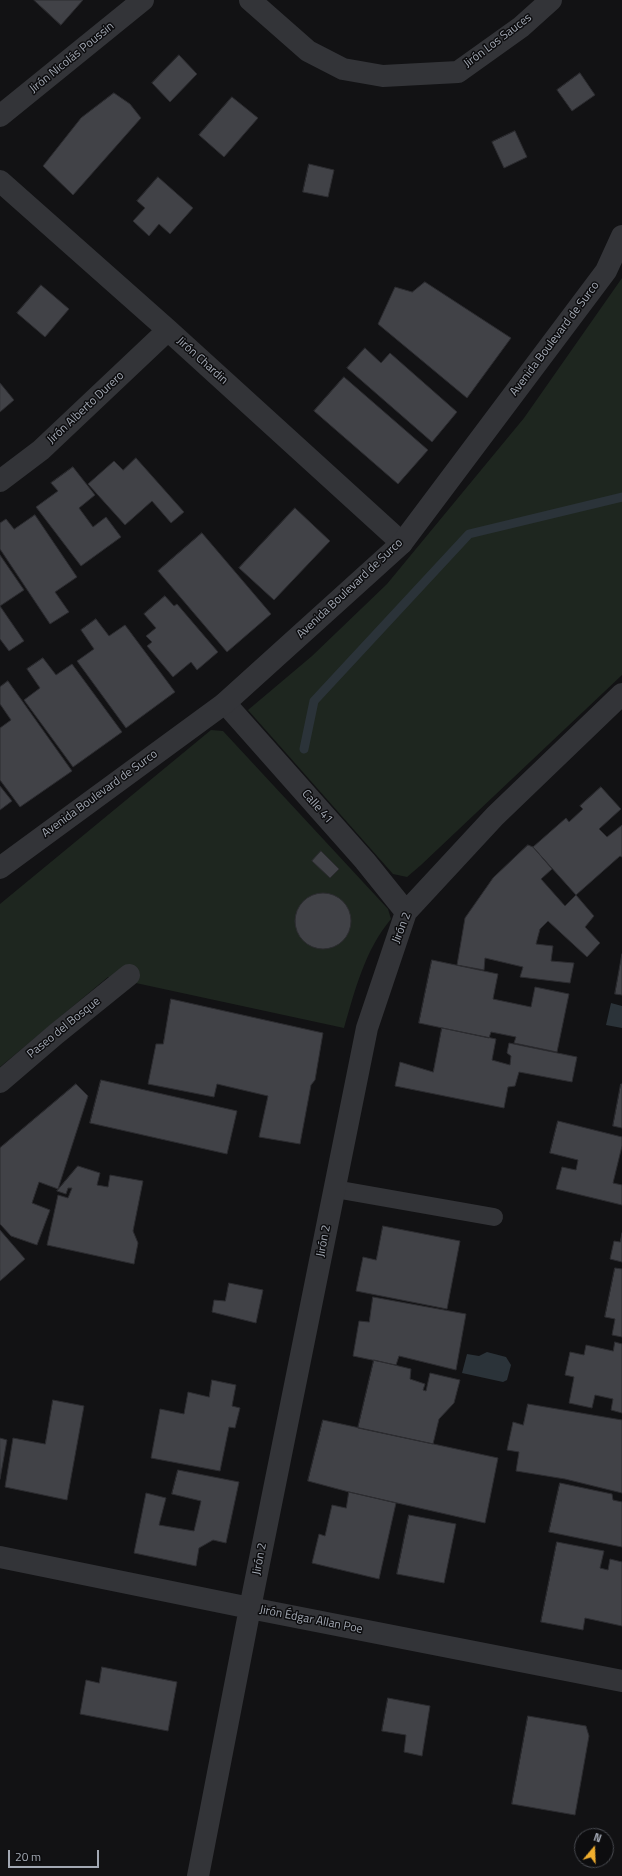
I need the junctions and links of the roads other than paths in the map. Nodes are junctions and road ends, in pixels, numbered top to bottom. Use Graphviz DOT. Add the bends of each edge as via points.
graph roads {
  1 [pos="143,0"];
  2 [pos="250,0"];
  3 [pos="551,0"];
  4 [pos="0,116"];
  5 [pos="0,181"];
  6 [pos="622,236"];
  7 [pos="168,330"];
  8 [pos="0,481"];
  9 [pos="402,543"];
  10 [pos="622,694"];
  11 [pos="225,703"];
  12 [pos="0,868"];
  13 [pos="406,912"];
  14 [pos="129,976"];
  15 [pos="0,1082"];
  16 [pos="334,1189"];
  17 [pos="494,1217"];
  18 [pos="0,1557"];
  19 [pos="250,1608"];
  20 [pos="622,1681"];
  21 [pos="198,1876"];
  1 -- 4 [label="street, Jirón Nicolás Poussin"];
  2 -- 3 [label="street, Jirón Los Sauces" via="308,50 343,69 383,76 458,72 521,27"];
  5 -- 7 [label="street, Jirón Chardin"];
  6 -- 9 [label="street, Avenida Boulevard de Surco" via="606,270"];
  7 -- 8 [label="street, Jirón Alberto Durero" via="41,450"];
  7 -- 9 [label="street, Jirón Chardin"];
  9 -- 11 [label="street, Avenida Boulevard de Surco"];
  10 -- 13 [label="street, Jirón 2" via="494,816"];
  11 -- 12 [label="street, Avenida Boulevard de Surco"];
  11 -- 13 [label="street, Calle 41" via="365,861"];
  13 -- 16 [label="street, Jirón 2" via="368,1028"];
  14 -- 15 [label="street, Paseo del Bosque"];
  16 -- 17 [label="lane"];
  16 -- 19 [label="street, Jirón 2"];
  18 -- 19 [label="street, Jirón Édgar Allan Poe"];
  19 -- 20 [label="street, Jirón Édgar Allan Poe"];
  19 -- 21 [label="street, Jirón 2"];
}
